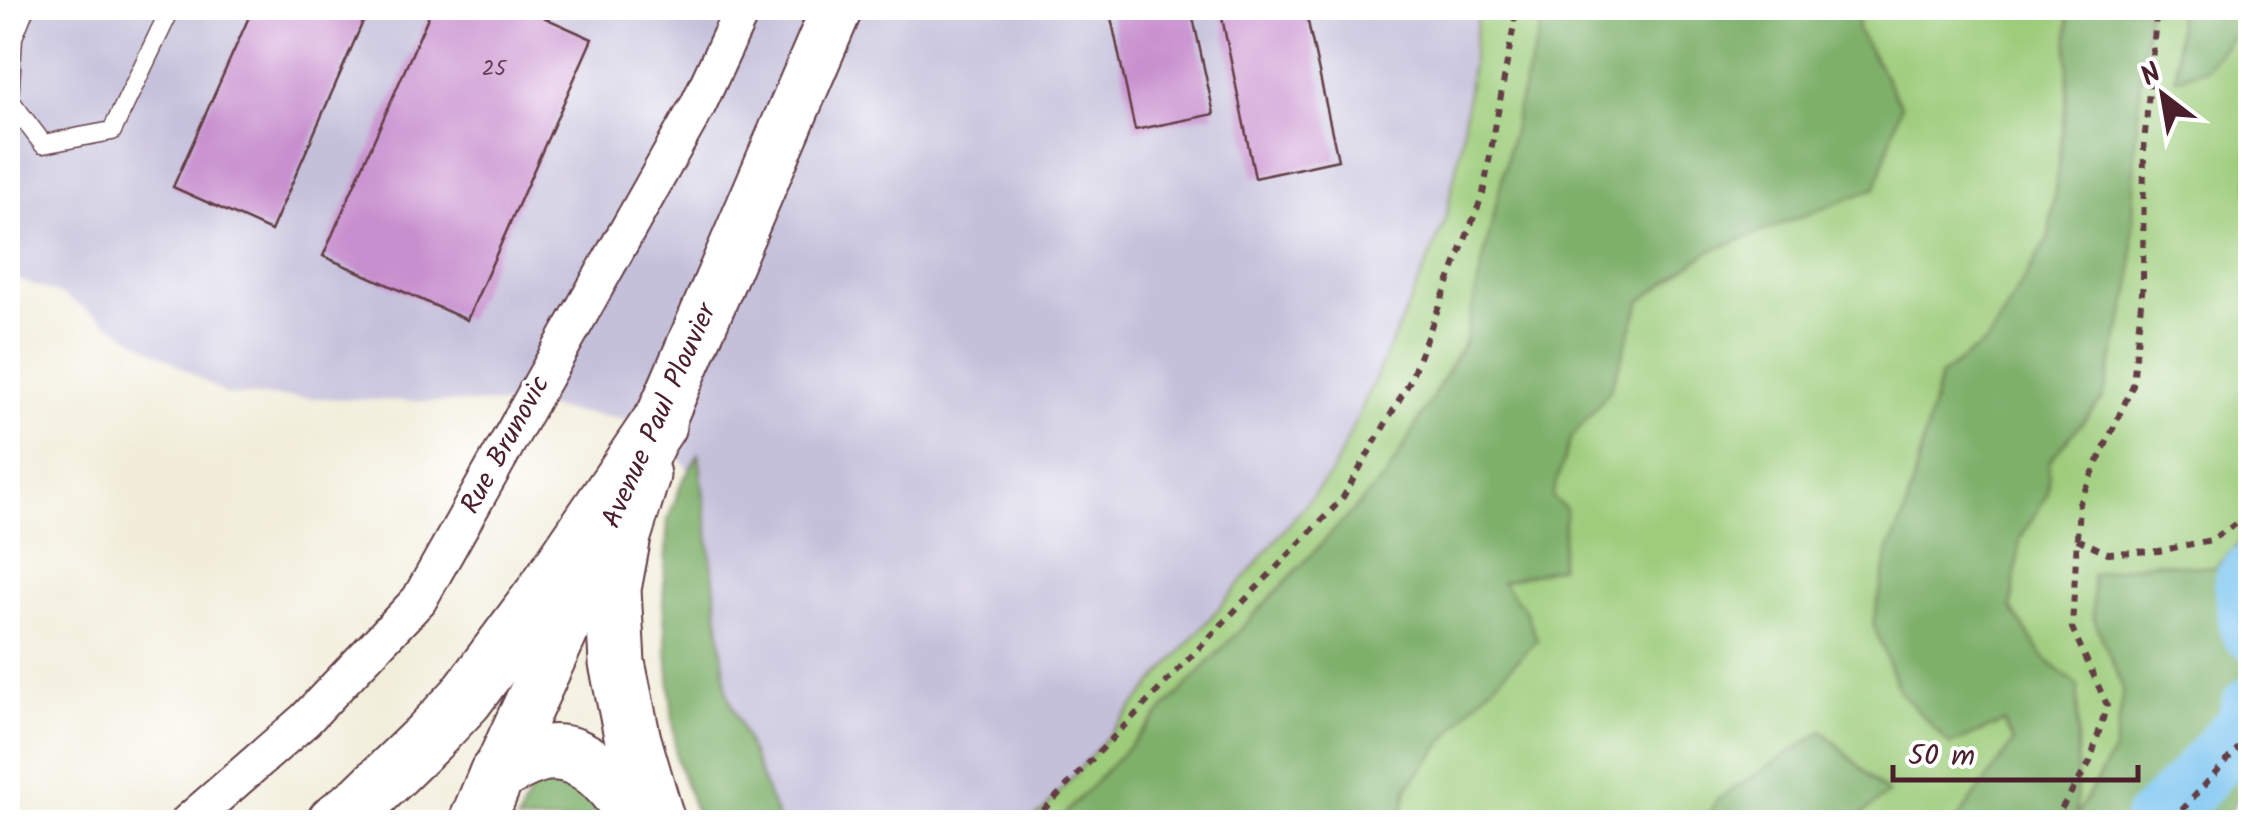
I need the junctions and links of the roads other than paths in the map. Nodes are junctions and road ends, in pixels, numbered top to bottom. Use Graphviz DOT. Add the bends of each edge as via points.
graph roads {
  1 [pos="25,8"];
  2 [pos="172,8"];
  3 [pos="743,8"];
  4 [pos="837,8"];
  5 [pos="658,424"];
  6 [pos="487,798"];
  7 [pos="188,822"];
  8 [pos="335,822"];
  9 [pos="640,822"];
  10 [pos="658,822"];
  1 -- 2 [label="lane" via="13,38 9,99 44,144 112,131"];
  3 -- 7 [label="street, Rue Brunovic" via="698,104 418,600 305,720"];
  4 -- 5 [label="main road, Avenue Paul Plouvier"];
  5 -- 6 [label="main road, Avenue Paul Plouvier"];
  5 -- 8 [label="highway" via="465,699"];
  5 -- 10 [label="highway" via="613,589 617,664"];
  6 -- 9 [label="highway" via="523,760 546,753 571,756 615,786"];
}
